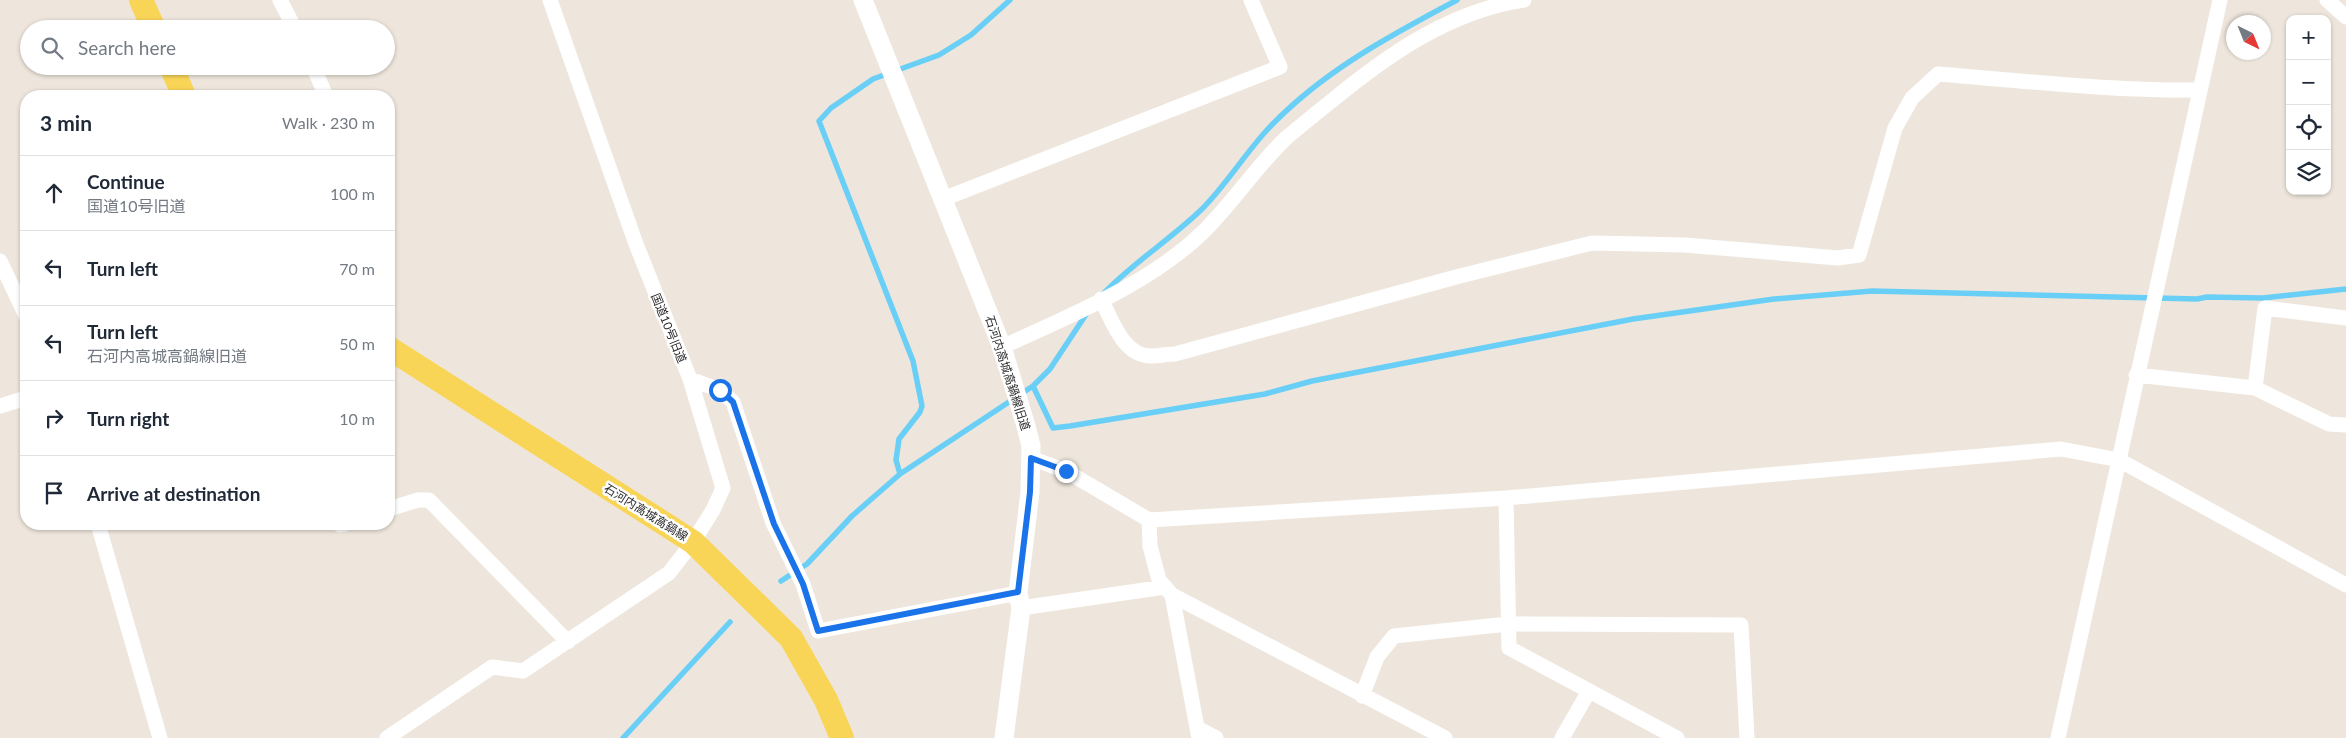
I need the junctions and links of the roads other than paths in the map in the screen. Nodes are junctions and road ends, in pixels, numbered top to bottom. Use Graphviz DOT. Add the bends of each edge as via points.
graph roads {
  1 [pos="140,0"];
  2 [pos="280,0"];
  3 [pos="550,0"];
  4 [pos="863,0"];
  5 [pos="1250,0"];
  6 [pos="1524,0"];
  7 [pos="2220,0"];
  8 [pos="2327,0"];
  9 [pos="1502,2"];
  10 [pos="2346,17"];
  11 [pos="150,20"];
  12 [pos="290,20"];
  13 [pos="174,75"];
  14 [pos="317,75"];
  15 [pos="181,90"];
  16 [pos="323,90"];
  17 [pos="2200,90"];
  18 [pos="943,199"];
  19 [pos="0,261"];
  20 [pos="1101,299"];
  21 [pos="20,303"];
  22 [pos="2346,318"];
  23 [pos="1002,347"];
  24 [pos="395,352"];
  25 [pos="2136,375"];
  26 [pos="690,379"];
  27 [pos="2255,388"];
  28 [pos="20,400"];
  29 [pos="0,406"];
  30 [pos="2346,425"];
  31 [pos="1031,458"];
  32 [pos="2119,460"];
  33 [pos="1506,498"];
  34 [pos="395,507"];
  35 [pos="1150,520"];
  36 [pos="100,530"];
  37 [pos="693,542"];
  38 [pos="2346,586"];
  39 [pos="1169,591"];
  40 [pos="1020,600"];
  41 [pos="1508,624"];
  42 [pos="568,642"];
  43 [pos="1589,691"];
  44 [pos="1362,696"];
  45 [pos="1198,733"];
  46 [pos="160,738"];
  47 [pos="387,738"];
  48 [pos="842,738"];
  49 [pos="1004,738"];
  50 [pos="1216,738"];
  51 [pos="1445,738"];
  52 [pos="1562,738"];
  53 [pos="1677,738"];
  54 [pos="1748,738"];
  55 [pos="2058,738"];
  1 -- 11 [label="main road"];
  2 -- 12 [label="street"];
  3 -- 26 [label="street, 国道10号旧道" via="636,244"];
  4 -- 18 [label="street, 石河内高城高鍋線旧道"];
  5 -- 18 [label="street" via="1280,67"];
  6 -- 9 [label="street"];
  7 -- 17 [label="street"];
  8 -- 10 [label="street"];
  9 -- 20 [label="street" via="1437,27 1372,67 1284,140 1202,233 1154,271"];
  13 -- 15 [label="main road"];
  14 -- 16 [label="street"];
  17 -- 20 [label="street" via="2057,84 1938,74 1912,98 1895,128 1859,255 1838,258 1685,245 1592,243 1175,354 1150,356 1127,347"];
  17 -- 25 [label="street"];
  18 -- 23 [label="street, 石河内高城高鍋線旧道"];
  19 -- 21 [label="street"];
  20 -- 23 [label="street"];
  22 -- 27 [label="street" via="2265,308"];
  23 -- 31 [label="street, 石河内高城高鍋線旧道" via="1026,426"];
  24 -- 37 [label="main road, 石河内高城高鍋線"];
  25 -- 27 [label="street"];
  25 -- 32 [label="street"];
  26 -- 37 [label="street" via="723,488"];
  26 -- 40 [label="street, 国道10号旧道" via="720,390 733,402 774,524 803,584 818,631"];
  27 -- 30 [label="street" via="2330,424"];
  28 -- 29 [label="street"];
  31 -- 35 [label="street" via="1066,471"];
  31 -- 40 [label="street, 石河内高城高鍋線旧道"];
  32 -- 33 [label="street" via="2061,449"];
  32 -- 38 [label="street"];
  32 -- 55 [label="street"];
  33 -- 35 [label="street"];
  33 -- 41 [label="street"];
  34 -- 42 [label="street" via="429,500"];
  35 -- 39 [label="street" via="1150,546 1159,580"];
  36 -- 46 [label="street"];
  37 -- 42 [label="street" via="669,573"];
  37 -- 48 [label="main road, 石河内高城高鍋線" via="791,638 826,700"];
  39 -- 40 [label="street"];
  39 -- 44 [label="street"];
  39 -- 45 [label="street"];
  40 -- 49 [label="street, 石河内高城高鍋線旧道"];
  41 -- 43 [label="street" via="1509,648"];
  41 -- 44 [label="street" via="1394,636 1377,656"];
  41 -- 54 [label="street" via="1742,625"];
  42 -- 47 [label="street" via="523,671 492,667"];
  43 -- 52 [label="street"];
  43 -- 53 [label="street"];
  44 -- 51 [label="street"];
  45 -- 50 [label="street"];
}
